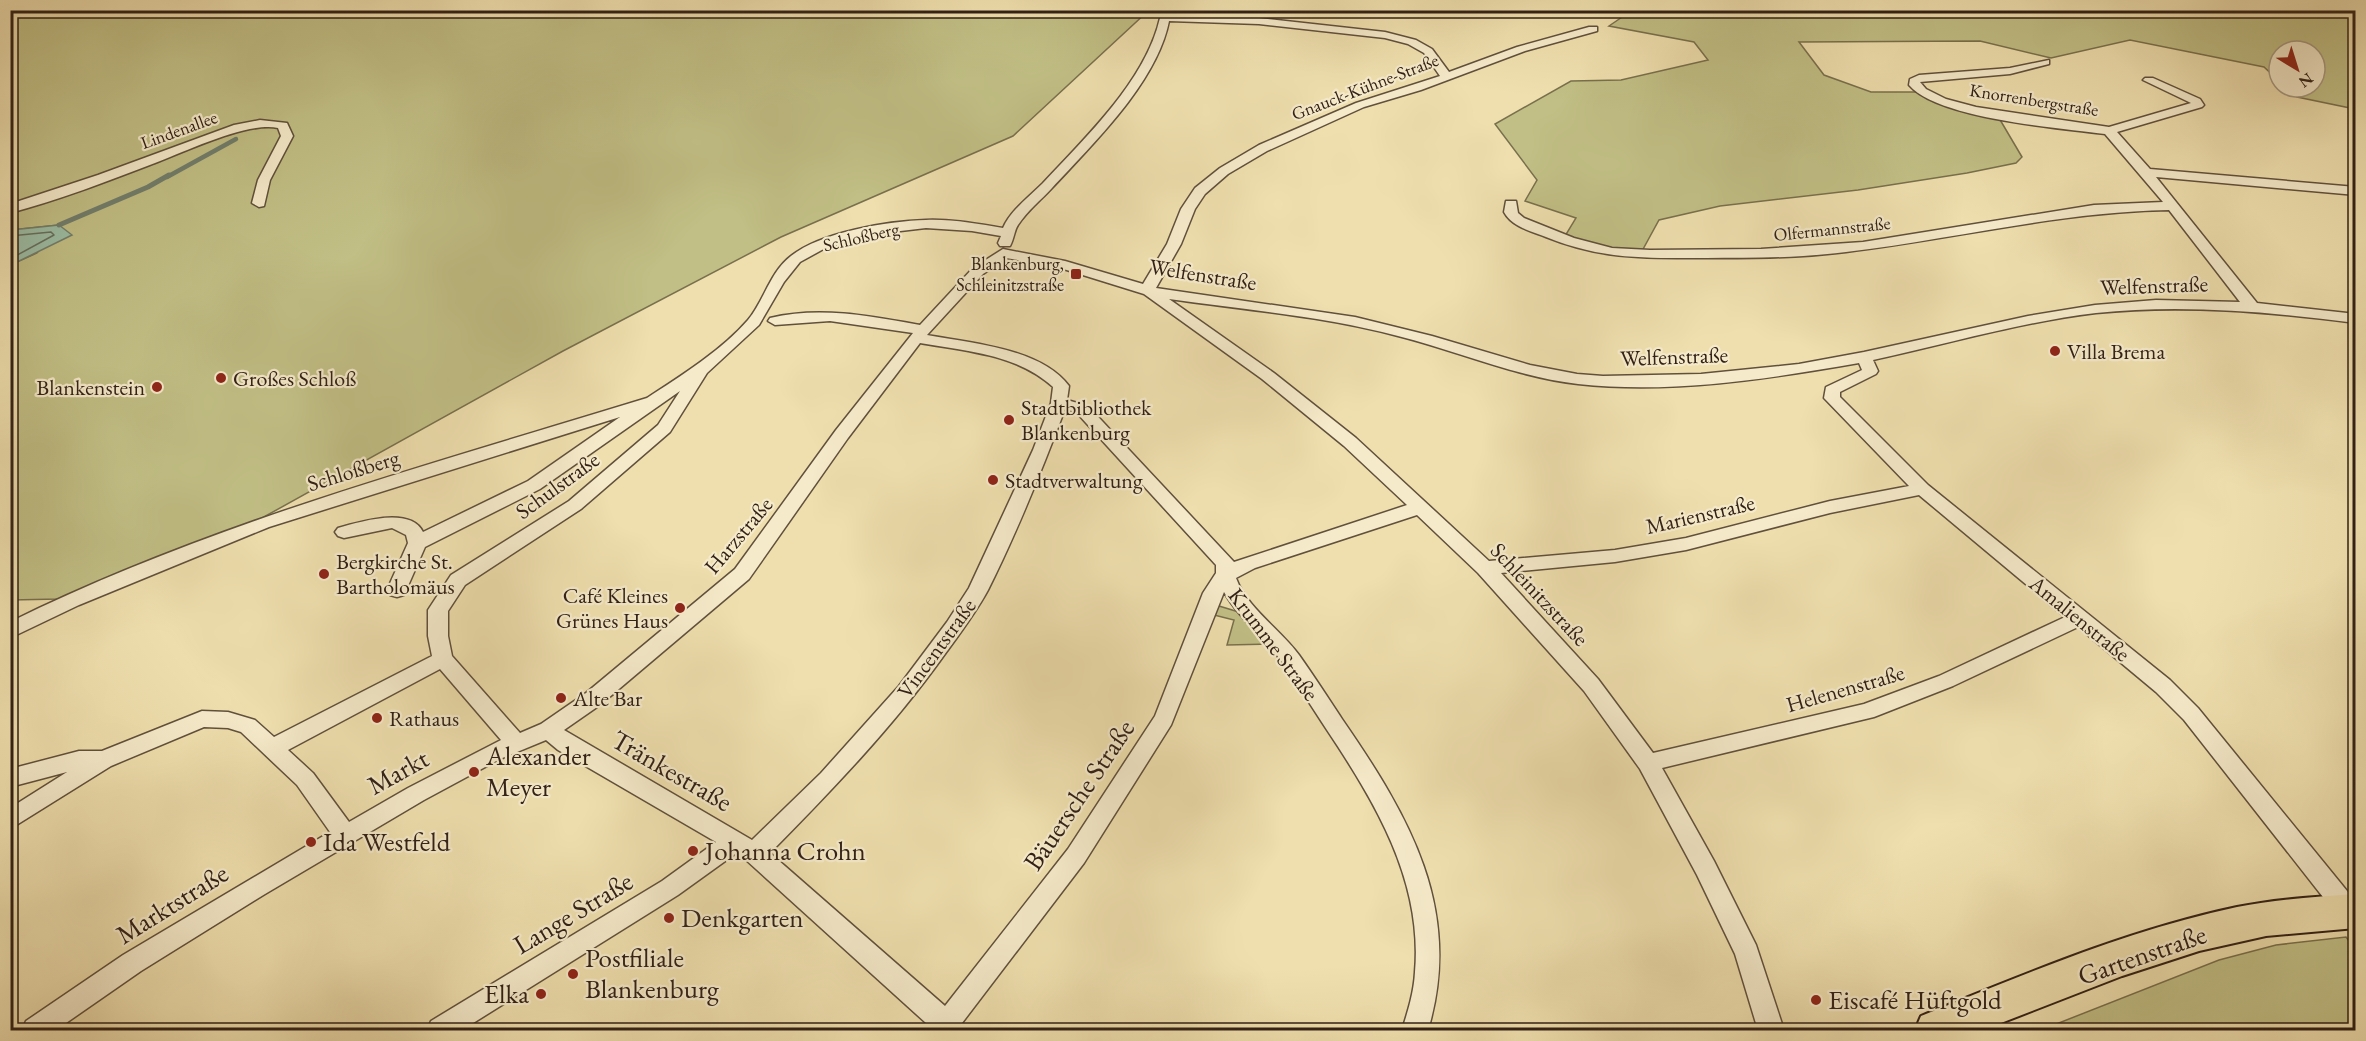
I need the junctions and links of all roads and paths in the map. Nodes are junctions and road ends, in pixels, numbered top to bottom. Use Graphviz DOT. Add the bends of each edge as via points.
graph roads {
  1 [pos="1593,29"];
  2 [pos="2045,62"];
  3 [pos="1446,76"];
  4 [pos="2149,80"];
  5 [pos="2109,131"];
  6 [pos="2146,172"];
  7 [pos="2355,191"];
  8 [pos="259,203"];
  9 [pos="1511,204"];
  10 [pos="2172,206"];
  11 [pos="10,209"];
  12 [pos="1008,233"];
  13 [pos="1003,254"];
  14 [pos="1147,290"];
  15 [pos="2252,307"];
  16 [pos="2355,319"];
  17 [pos="775,321"];
  18 [pos="920,334"];
  19 [pos="725,348"];
  20 [pos="1864,357"];
  21 [pos="701,370"];
  22 [pos="653,401"];
  23 [pos="1059,403"];
  24 [pos="1922,489"];
  25 [pos="1421,507"];
  26 [pos="345,532"];
  27 [pos="417,543"];
  28 [pos="1485,568"];
  29 [pos="1224,576"];
  30 [pos="396,590"];
  31 [pos="72,600"];
  32 [pos="10,618"];
  33 [pos="2080,618"];
  34 [pos="10,631"];
  35 [pos="443,659"];
  36 [pos="548,730"];
  37 [pos="516,743"];
  38 [pos="273,748"];
  39 [pos="103,760"];
  40 [pos="1648,763"];
  41 [pos="10,778"];
  42 [pos="10,820"];
  43 [pos="345,836"];
  44 [pos="744,848"];
  45 [pos="2352,911"];
  46 [pos="945,1028"];
  47 [pos="35,1030"];
  48 [pos="440,1030"];
  49 [pos="1415,1030"];
  50 [pos="1771,1030"];
  51 [pos="1935,1030"];
  1 -- 3 [label="street, Gnauck-Kühne-Straße"];
  2 -- 5 [label="street, Knorrenbergstraße" via="2010,71 1919,78 1914,85 1942,101 1967,108"];
  3 -- 12 [label="street" via="1428,51 1385,35 1259,21 1165,18 1159,42 1133,86"];
  3 -- 14 [label="street, Gnauck-Kühne-Straße" via="1328,118 1224,171 1194,200"];
  4 -- 5 [label="street, Knorrenbergstraße" via="2198,105"];
  5 -- 6 [label="street, Knorrenbergstraße"];
  6 -- 7 [label="street"];
  6 -- 10 [label="street, Knorrenbergstraße"];
  8 -- 11 [label="street, Lindenallee" via="264,180 287,136 283,126 276,123 238,128"];
  9 -- 10 [label="street, Olfermannstraße" via="1513,217 1519,221 1570,242 1630,254 1804,252 1861,246 2027,216"];
  10 -- 15 [label="street, Knorrenbergstraße"];
  12 -- 13 [label="street"];
  12 -- 19 [label="street, Schloßberg" via="926,224 875,230 824,243 795,259 753,322"];
  13 -- 14 [label="street, Welfenstraße" via="1034,256"];
  13 -- 18 [label="street, Harzstraße" via="978,271"];
  14 -- 20 [label="street, Welfenstraße" via="1366,324 1528,370 1598,381 1714,379"];
  14 -- 25 [label="street, Schleinitzstraße" via="1268,376 1350,442"];
  15 -- 16 [label="street, Welfenstraße"];
  15 -- 20 [label="street, Welfenstraße" via="2128,306 2065,314"];
  17 -- 18 [label="street" via="840,319"];
  18 -- 23 [label="street" via="1024,362 1060,386"];
  18 -- 36 [label="street, Harzstraße" via="842,434 742,574 593,699"];
  19 -- 21 [label="street, Schulstraße"];
  20 -- 24 [label="street, Amalienstraße" via="1870,371 1832,390 1832,398"];
  21 -- 22 [label="street"];
  21 -- 35 [label="street, Schulstraße" via="655,436 575,505 458,580 438,610"];
  22 -- 27 [label="street" via="534,485"];
  22 -- 31 [label="street, Schloßberg" via="263,523"];
  23 -- 29 [label="street, Krumme Straße" via="1082,409 1132,461 1218,555 1224,563"];
  23 -- 44 [label="street, Vincentstraße" via="978,590 954,627 898,701 829,779"];
  24 -- 28 [label="street, Marienstraße" via="1830,507 1686,544 1615,556"];
  24 -- 33 [label="street, Amalienstraße"];
  25 -- 28 [label="street, Schleinitzstraße"];
  25 -- 29 [label="street" via="1248,563"];
  26 -- 27 [label="street" via="394,522 414,531"];
  27 -- 30 [label="street"];
  28 -- 40 [label="street, Schleinitzstraße" via="1591,685"];
  29 -- 46 [label="street, Bäuersche Straße" via="1213,593 1164,719 1076,856"];
  29 -- 49 [label="street, Krumme Straße" via="1235,596 1277,641 1374,780 1394,816 1422,892 1427,927 1428,966"];
  31 -- 32 [label="street, Schloßberg"];
  31 -- 34 [label="street, Schloßberg"];
  33 -- 40 [label="street, Helenenstraße" via="1946,681 1867,711"];
  33 -- 45 [label="street, Amalienstraße" via="2191,714"];
  35 -- 37 [label="street"];
  35 -- 38 [label="street"];
  36 -- 37 [label="street"];
  36 -- 44 [label="street, Tränkestraße"];
  37 -- 43 [label="street, Markt"];
  38 -- 39 [label="street" via="248,726 202,719"];
  38 -- 43 [label="street" via="305,779"];
  39 -- 41 [label="street" via="79,760"];
  39 -- 42 [label="street"];
  40 -- 50 [label="street, Schleinitzstraße" via="1748,953"];
  43 -- 47 [label="street, Marktstraße" via="132,963"];
  44 -- 46 [label="street, Tränkestraße"];
  44 -- 48 [label="street, Lange Straße" via="669,888"];
  45 -- 51 [label="main road, Gartenstraße" via="2238,924 2158,946"];
}
